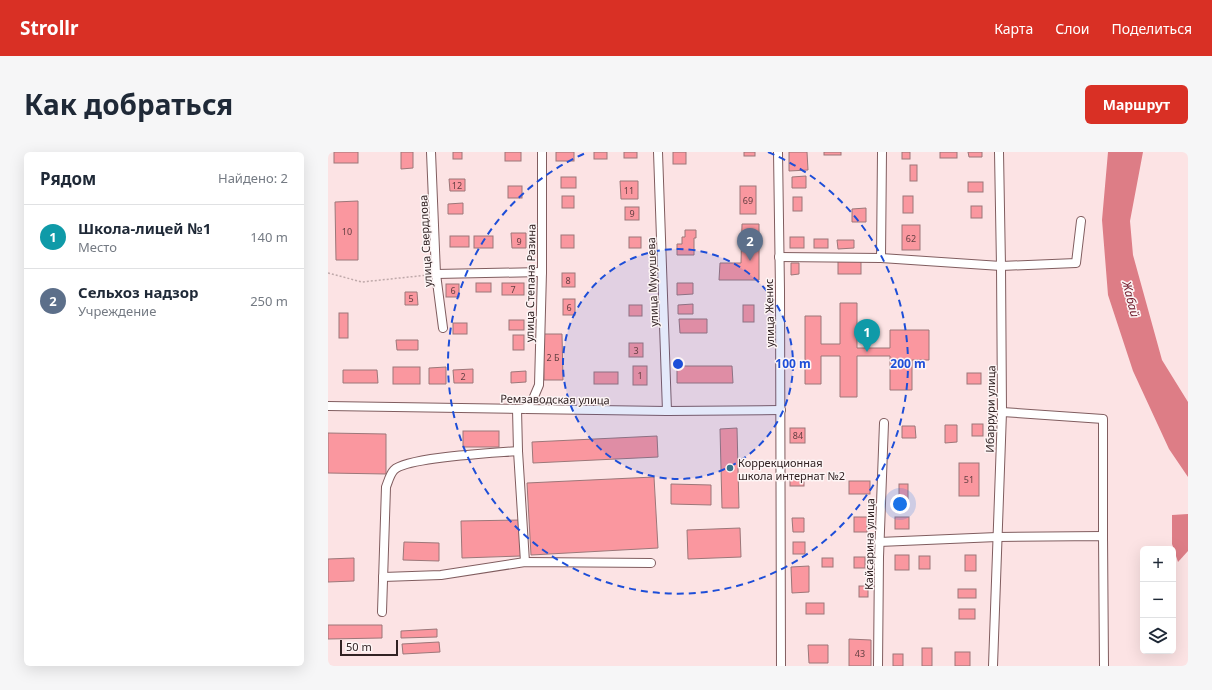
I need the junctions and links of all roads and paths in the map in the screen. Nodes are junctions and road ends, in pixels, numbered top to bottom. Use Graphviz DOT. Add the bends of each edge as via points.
graph roads {
  1 [pos="431,152"];
  2 [pos="542,152"];
  3 [pos="658,152"];
  4 [pos="778,152"];
  5 [pos="882,152"];
  6 [pos="1000,152"];
  7 [pos="1081,220"];
  8 [pos="779,257"];
  9 [pos="881,258"];
  10 [pos="1002,266"];
  11 [pos="542,272"];
  12 [pos="328,273"];
  13 [pos="436,274"];
  14 [pos="443,328"];
  15 [pos="328,406"];
  16 [pos="521,409"];
  17 [pos="781,410"];
  18 [pos="667,411"];
  19 [pos="1002,412"];
  20 [pos="884,423"];
  21 [pos="518,451"];
  22 [pos="1103,536"];
  23 [pos="997,537"];
  24 [pos="879,542"];
  25 [pos="525,562"];
  26 [pos="651,563"];
  27 [pos="383,577"];
  28 [pos="382,612"];
  29 [pos="781,666"];
  30 [pos="878,666"];
  31 [pos="993,666"];
  32 [pos="1104,666"];
  1 -- 13 [label="street, улица Свердлова"];
  2 -- 11 [label="street, улица Степана Разина"];
  3 -- 18 [label="street, улица Мукушева"];
  4 -- 8 [label="street, улица Женис"];
  5 -- 9 [label="street"];
  6 -- 10 [label="street, Ибаррури улица"];
  7 -- 10 [label="street" via="1076,263"];
  8 -- 9 [label="street"];
  8 -- 17 [label="street, улица Женис"];
  9 -- 10 [label="street"];
  10 -- 19 [label="street, Ибаррури улица"];
  11 -- 13 [label="street"];
  11 -- 16 [label="street, улица Степана Разина" via="539,385 533,399"];
  12 -- 13 [label="path" via="362,282"];
  13 -- 14 [label="street, улица Свердлова"];
  15 -- 16 [label="street, Ремзаводская улица"];
  16 -- 18 [label="street, Ремзаводская улица"];
  16 -- 21 [label="street"];
  17 -- 18 [label="street, Ремзаводская улица"];
  17 -- 29 [label="street, улица Женис"];
  19 -- 22 [label="street" via="1103,419"];
  19 -- 23 [label="street, Ибаррури улица"];
  20 -- 24 [label="street, Кайсарина улица"];
  21 -- 25 [label="street"];
  21 -- 27 [label="street" via="448,457 404,464 393,470 386,487"];
  22 -- 23 [label="street"];
  22 -- 32 [label="street"];
  23 -- 24 [label="street"];
  23 -- 31 [label="street, Ибаррури улица"];
  24 -- 30 [label="street, Кайсарина улица"];
  25 -- 26 [label="street"];
  25 -- 27 [label="street" via="441,575"];
  27 -- 28 [label="street"];
}
